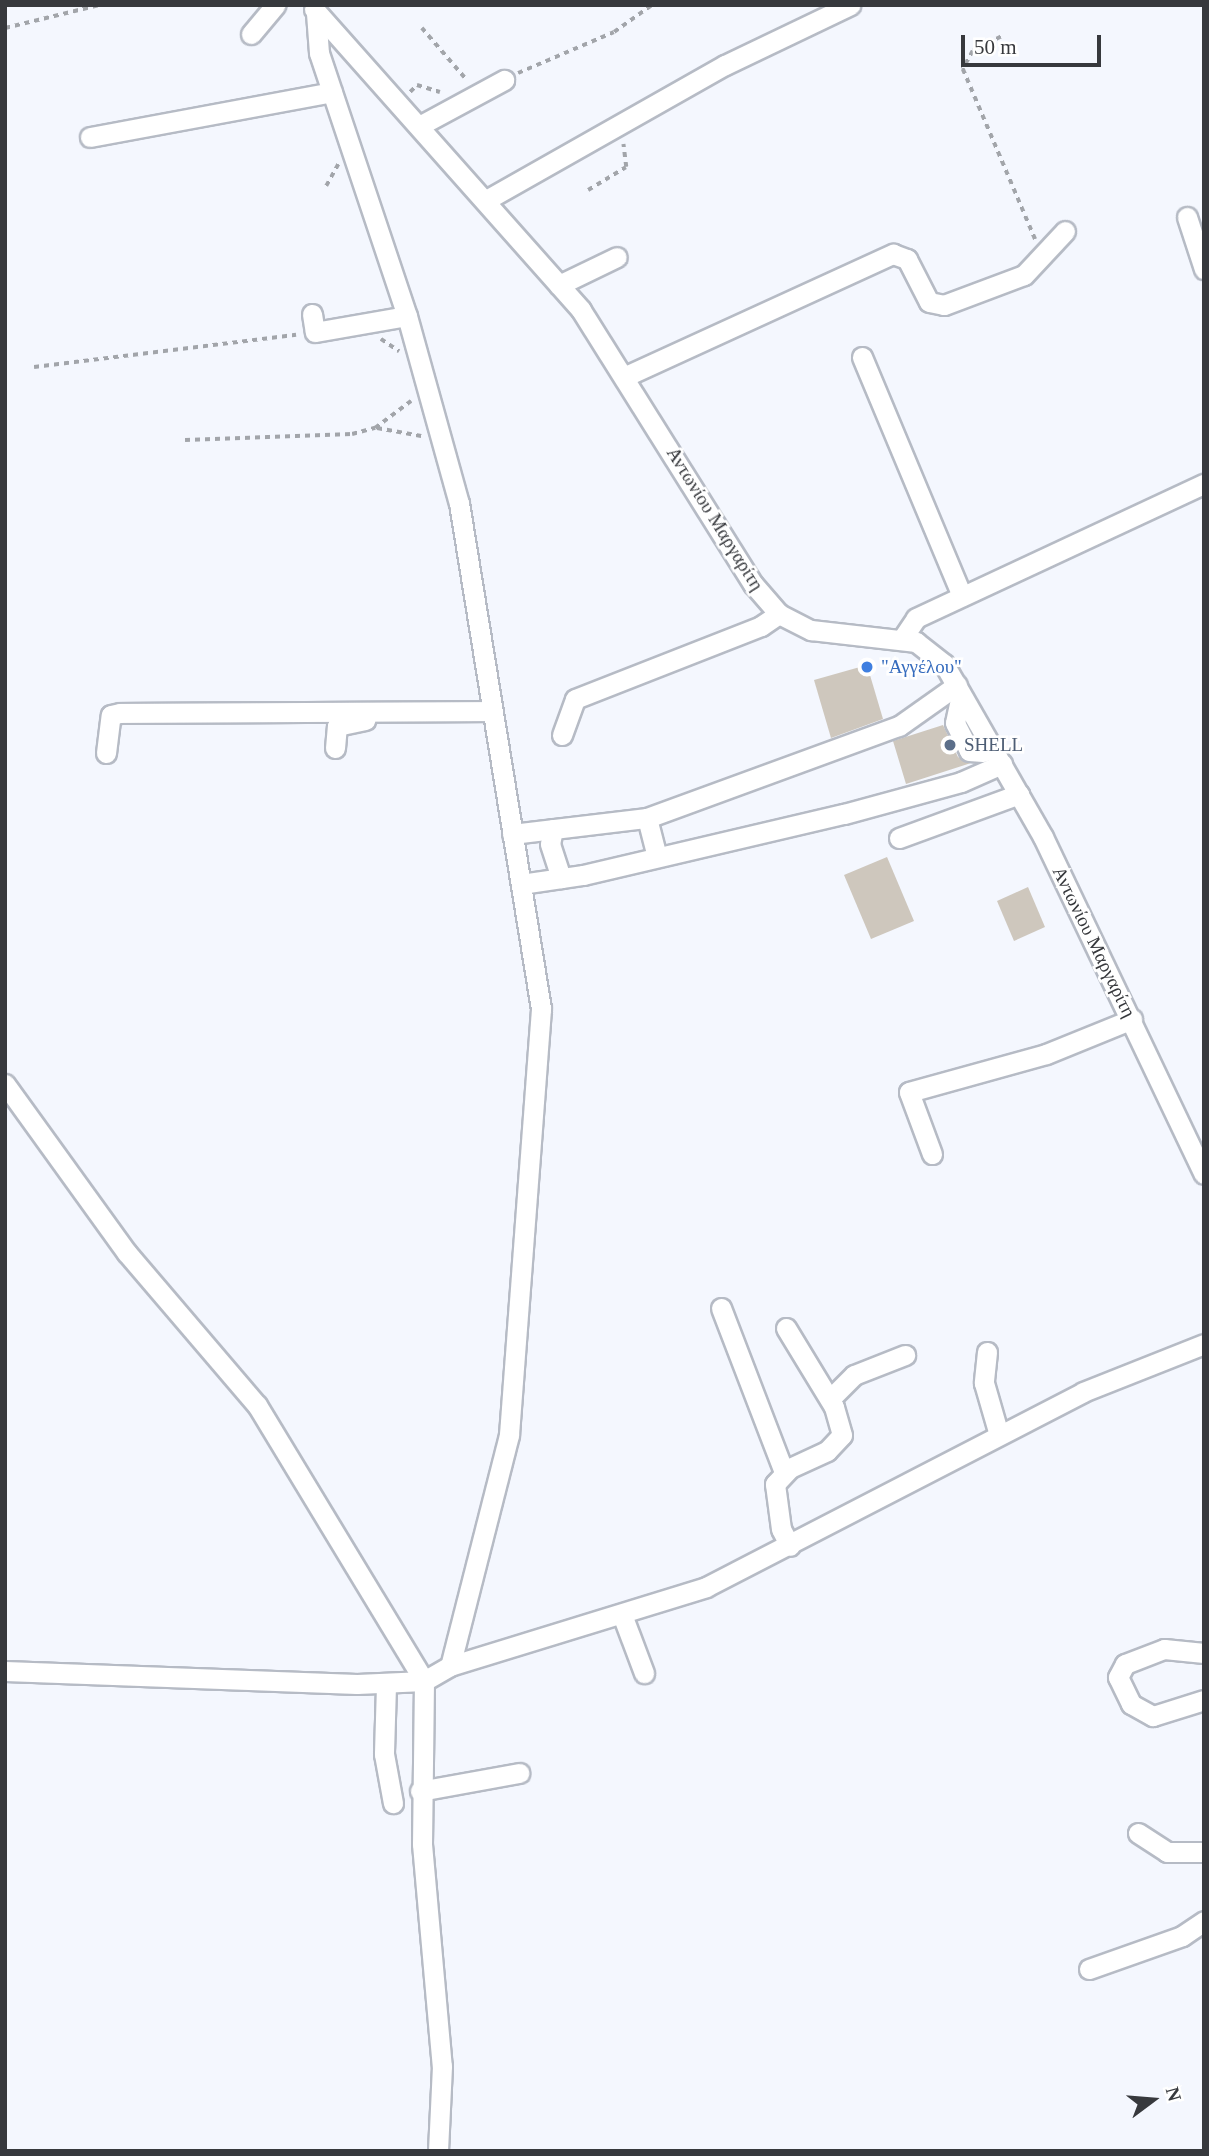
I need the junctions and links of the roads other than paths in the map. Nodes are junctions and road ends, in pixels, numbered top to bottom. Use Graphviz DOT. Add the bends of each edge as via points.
graph roads {
  1 [pos="275,5"];
  2 [pos="850,5"];
  3 [pos="314,9"];
  4 [pos="251,34"];
  5 [pos="504,80"];
  6 [pos="332,92"];
  7 [pos="419,126"];
  8 [pos="90,137"];
  9 [pos="488,199"];
  10 [pos="1187,217"];
  11 [pos="1065,231"];
  12 [pos="617,257"];
  13 [pos="1204,269"];
  14 [pos="559,285"];
  15 [pos="407,316"];
  16 [pos="314,323"];
  17 [pos="862,356"];
  18 [pos="626,376"];
  19 [pos="1204,484"];
  20 [pos="962,596"];
  21 [pos="779,614"];
  22 [pos="902,639"];
  23 [pos="958,695"];
  24 [pos="492,716"];
  25 [pos="562,735"];
  26 [pos="335,748"];
  27 [pos="983,752"];
  28 [pos="106,753"];
  29 [pos="1002,764"];
  30 [pos="1019,794"];
  31 [pos="647,818"];
  32 [pos="553,829"];
  33 [pos="512,834"];
  34 [pos="899,838"];
  35 [pos="657,857"];
  36 [pos="561,878"];
  37 [pos="521,884"];
  38 [pos="1132,1019"];
  39 [pos="5,1084"];
  40 [pos="932,1154"];
  41 [pos="1204,1174"];
  42 [pos="721,1308"];
  43 [pos="786,1328"];
  44 [pos="1204,1344"];
  45 [pos="987,1352"];
  46 [pos="905,1355"];
  47 [pos="830,1399"];
  48 [pos="999,1434"];
  49 [pos="784,1472"];
  50 [pos="790,1546"];
  51 [pos="623,1617"];
  52 [pos="1204,1653"];
  53 [pos="450,1666"];
  54 [pos="5,1671"];
  55 [pos="644,1673"];
  56 [pos="424,1681"];
  57 [pos="386,1685"];
  58 [pos="1204,1700"];
  59 [pos="519,1773"];
  60 [pos="420,1791"];
  61 [pos="393,1803"];
  62 [pos="1138,1833"];
  63 [pos="1204,1852"];
  64 [pos="1204,1921"];
  65 [pos="1088,1969"];
  66 [pos="438,2151"];
  1 -- 4 [label="street"];
  2 -- 9 [label="street" via="724,65"];
  3 -- 6 [label="street" via="319,53"];
  3 -- 7 [label="street, Αντωνίου Μαργαρίτη"];
  5 -- 7 [label="street"];
  6 -- 8 [label="street"];
  6 -- 15 [label="street"];
  7 -- 9 [label="street, Αντωνίου Μαργαρίτη"];
  9 -- 14 [label="street, Αντωνίου Μαργαρίτη"];
  10 -- 13 [label="street"];
  11 -- 18 [label="street" via="1024,275 935,306 907,259 893,254"];
  12 -- 14 [label="street"];
  14 -- 18 [label="street, Αντωνίου Μαργαρίτη"];
  15 -- 16 [label="street"];
  15 -- 24 [label="street" via="459,503"];
  17 -- 20 [label="street"];
  18 -- 21 [label="street, Αντωνίου Μαργαρίτη" via="753,584"];
  19 -- 20 [label="street"];
  20 -- 22 [label="street" via="916,618"];
  21 -- 22 [label="street, Αντωνίου Μαργαρίτη" via="811,630"];
  21 -- 25 [label="street" via="761,626 575,699"];
  22 -- 23 [label="street, Αντωνίου Μαργαρίτη" via="932,651"];
  23 -- 27 [label="street" via="955,723 969,751"];
  23 -- 29 [label="street, Αντωνίου Μαργαρίτη"];
  23 -- 31 [label="street" via="899,726"];
  24 -- 26 [label="street" via="352,720 337,726"];
  24 -- 28 [label="street" via="120,713 111,715"];
  24 -- 33 [label="street"];
  29 -- 30 [label="street, Αντωνίου Μαργαρίτη"];
  29 -- 35 [label="street" via="925,793"];
  30 -- 34 [label="street"];
  30 -- 38 [label="street, Αντωνίου Μαργαρίτη"];
  31 -- 32 [label="street"];
  31 -- 35 [label="street"];
  32 -- 33 [label="street"];
  32 -- 36 [label="street" via="550,844"];
  33 -- 37 [label="street"];
  35 -- 36 [label="street"];
  36 -- 37 [label="street"];
  37 -- 53 [label="street" via="541,1009 529,1225 509,1435"];
  38 -- 40 [label="street" via="1046,1054 909,1092"];
  38 -- 41 [label="street, Αντωνίου Μαργαρίτη"];
  39 -- 56 [label="street" via="127,1253 257,1405"];
  42 -- 49 [label="street"];
  43 -- 47 [label="street"];
  44 -- 48 [label="street" via="1083,1392"];
  45 -- 48 [label="street" via="984,1382"];
  46 -- 47 [label="street" via="854,1375"];
  47 -- 49 [label="street" via="841,1425 838,1443"];
  48 -- 50 [label="street"];
  49 -- 50 [label="street" via="775,1484 777,1509"];
  50 -- 51 [label="street" via="706,1587"];
  51 -- 53 [label="street"];
  51 -- 55 [label="street"];
  52 -- 58 [label="street" via="1164,1649 1125,1664 1118,1677 1131,1704 1153,1716"];
  53 -- 56 [label="street"];
  54 -- 57 [label="street"];
  56 -- 57 [label="street"];
  56 -- 60 [label="street"];
  57 -- 61 [label="street" via="384,1754"];
  59 -- 60 [label="street"];
  60 -- 66 [label="street" via="442,2066"];
  62 -- 63 [label="street" via="1167,1852"];
  64 -- 65 [label="street" via="1182,1936"];
}
